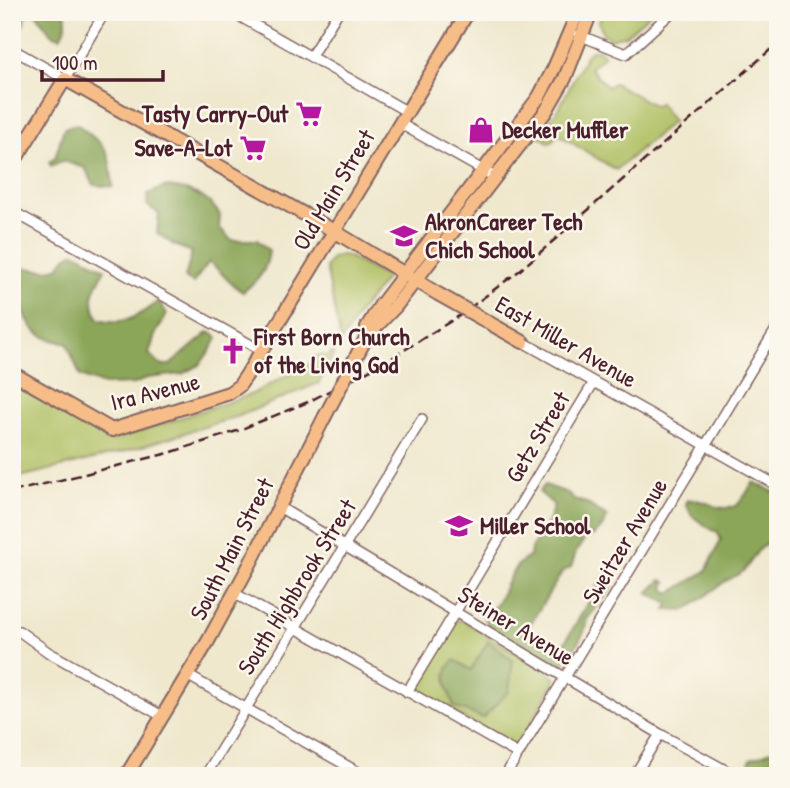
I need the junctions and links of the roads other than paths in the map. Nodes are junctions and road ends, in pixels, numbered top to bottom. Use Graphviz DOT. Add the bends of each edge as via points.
graph roads {
  1 [pos="105,12"];
  2 [pos="232,12"];
  3 [pos="338,12"];
  4 [pos="468,12"];
  5 [pos="578,12"];
  6 [pos="591,12"];
  7 [pos="672,12"];
  8 [pos="576,34"];
  9 [pos="12,49"];
  10 [pos="311,56"];
  11 [pos="65,79"];
  12 [pos="406,111"];
  13 [pos="399,123"];
  14 [pos="12,165"];
  15 [pos="483,170"];
  16 [pos="495,177"];
  17 [pos="12,211"];
  18 [pos="334,231"];
  19 [pos="409,278"];
  20 [pos="778,326"];
  21 [pos="523,342"];
  22 [pos="262,351"];
  23 [pos="12,373"];
  24 [pos="594,382"];
  25 [pos="236,389"];
  26 [pos="422,419"];
  27 [pos="706,446"];
  28 [pos="778,486"];
  29 [pos="279,507"];
  30 [pos="344,547"];
  31 [pos="234,593"];
  32 [pos="455,611"];
  33 [pos="295,628"];
  34 [pos="19,631"];
  35 [pos="187,675"];
  36 [pos="565,678"];
  37 [pos="407,692"];
  38 [pos="245,708"];
  39 [pos="162,716"];
  40 [pos="660,734"];
  41 [pos="518,754"];
  42 [pos="126,776"];
  43 [pos="205,776"];
  44 [pos="365,776"];
  45 [pos="505,776"];
  46 [pos="634,776"];
  47 [pos="736,776"];
  1 -- 11 [label="street"];
  2 -- 10 [label="street"];
  3 -- 10 [label="street"];
  4 -- 12 [label="main road, Old Main Street"];
  5 -- 8 [label="main road, South Main Street"];
  6 -- 8 [label="main road, South Main Street"];
  7 -- 8 [label="street" via="626,54"];
  8 -- 15 [label="main road, South Main Street" via="539,97"];
  8 -- 16 [label="main road, South Main Street" via="556,96"];
  9 -- 11 [label="street"];
  10 -- 12 [label="street"];
  11 -- 14 [label="main road"];
  11 -- 18 [label="main road, East Miller Avenue"];
  12 -- 13 [label="main road, Old Main Street"];
  13 -- 15 [label="street"];
  13 -- 18 [label="main road, Old Main Street"];
  15 -- 16 [label="street"];
  15 -- 19 [label="main road, South Main Street"];
  16 -- 19 [label="main road, South Main Street"];
  17 -- 22 [label="street"];
  18 -- 19 [label="main road, East Miller Avenue"];
  18 -- 22 [label="main road, Old Main Street"];
  19 -- 21 [label="main road, East Miller Avenue, bridge"];
  19 -- 29 [label="main road, South Main Street, bridge" via="367,327 367,336"];
  20 -- 27 [label="street, Sweitzer Avenue"];
  21 -- 24 [label="street, East Miller Avenue"];
  22 -- 25 [label="main road, Old Main Street"];
  23 -- 25 [label="main road, Ira Avenue" via="112,430"];
  24 -- 27 [label="street, East Miller Avenue"];
  24 -- 32 [label="street, Getz Street"];
  26 -- 30 [label="street, South Highbrook Street"];
  27 -- 28 [label="street, East Miller Avenue"];
  27 -- 36 [label="street, Sweitzer Avenue"];
  29 -- 30 [label="street, Steiner Avenue"];
  29 -- 31 [label="main road, South Main Street"];
  30 -- 32 [label="street, Steiner Avenue"];
  30 -- 33 [label="street, South Highbrook Street"];
  31 -- 33 [label="street"];
  31 -- 35 [label="main road, South Main Street"];
  32 -- 36 [label="street, Steiner Avenue"];
  32 -- 37 [label="street, Getz Street"];
  33 -- 37 [label="street"];
  33 -- 38 [label="street, South Highbrook Street"];
  34 -- 39 [label="street"];
  35 -- 38 [label="street"];
  35 -- 39 [label="main road, South Main Street"];
  36 -- 40 [label="street, Steiner Avenue"];
  36 -- 41 [label="street, Sweitzer Avenue"];
  37 -- 41 [label="street"];
  38 -- 43 [label="street, South Highbrook Street"];
  38 -- 44 [label="street"];
  39 -- 42 [label="main road, South Main Street"];
  40 -- 46 [label="street"];
  40 -- 47 [label="street, Steiner Avenue"];
  41 -- 45 [label="street, Sweitzer Avenue"];
}
